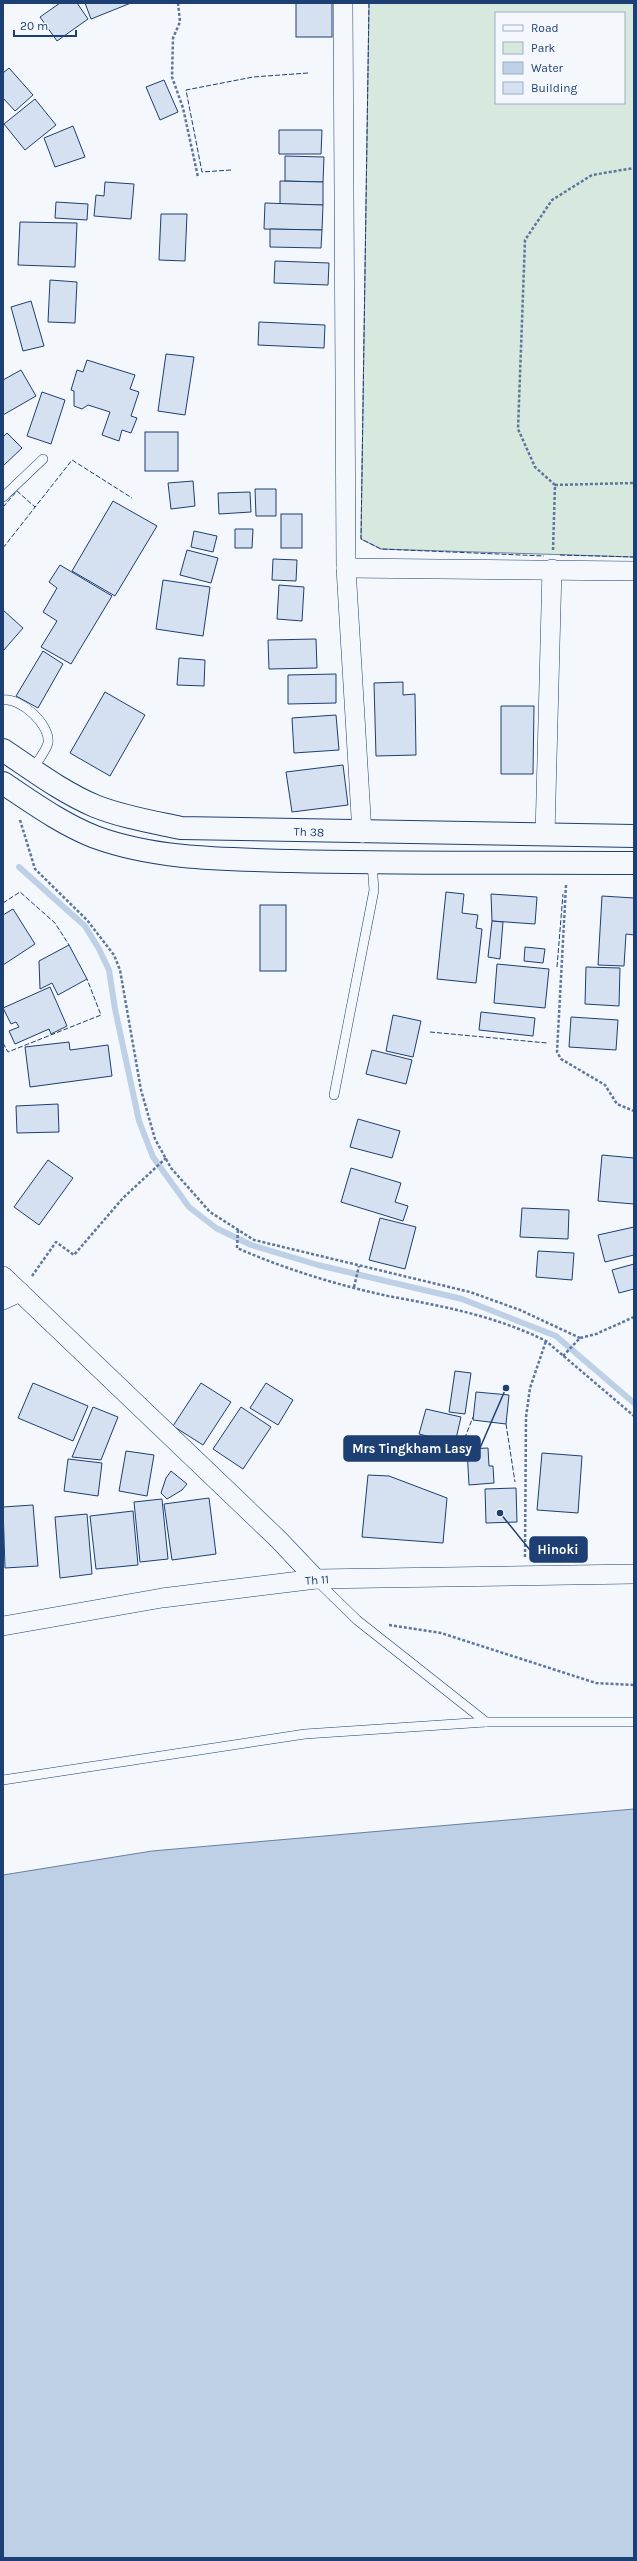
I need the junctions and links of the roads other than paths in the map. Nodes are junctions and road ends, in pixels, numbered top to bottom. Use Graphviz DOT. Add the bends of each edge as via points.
graph roads {
  1 [pos="344,3"];
  2 [pos="43,458"];
  3 [pos="3,497"];
  4 [pos="346,568"];
  5 [pos="552,569"];
  6 [pos="634,571"];
  7 [pos="3,700"];
  8 [pos="3,750"];
  9 [pos="32,770"];
  10 [pos="11,788"];
  11 [pos="362,833"];
  12 [pos="545,835"];
  13 [pos="634,836"];
  14 [pos="372,863"];
  15 [pos="634,863"];
  16 [pos="334,1095"];
  17 [pos="3,1276"];
  18 [pos="11,1296"];
  19 [pos="634,1574"];
  20 [pos="316,1580"];
  21 [pos="3,1626"];
  22 [pos="486,1722"];
  23 [pos="634,1722"];
  24 [pos="3,1780"];
  1 -- 4 [label="street"];
  2 -- 3 [label="lane"];
  4 -- 5 [label="street"];
  4 -- 11 [label="street"];
  5 -- 6 [label="street"];
  5 -- 12 [label="street"];
  7 -- 9 [label="lane" via="27,709 41,720 47,731 48,744"];
  8 -- 9 [label="street, Th 38"];
  9 -- 11 [label="street, Th 38" via="61,789 96,806 130,817 181,828"];
  10 -- 14 [label="street" via="57,819 96,837 142,849 197,858"];
  11 -- 12 [label="street, Th 38"];
  12 -- 13 [label="street, Th 38"];
  14 -- 15 [label="street"];
  14 -- 16 [label="lane" via="374,890"];
  17 -- 18 [label="street"];
  18 -- 20 [label="street" via="278,1539"];
  19 -- 20 [label="street, Th 11"];
  20 -- 21 [label="street, Th 11" via="162,1598"];
  20 -- 22 [label="lane" via="357,1620"];
  22 -- 23 [label="lane"];
  22 -- 24 [label="lane" via="305,1734"];
}
